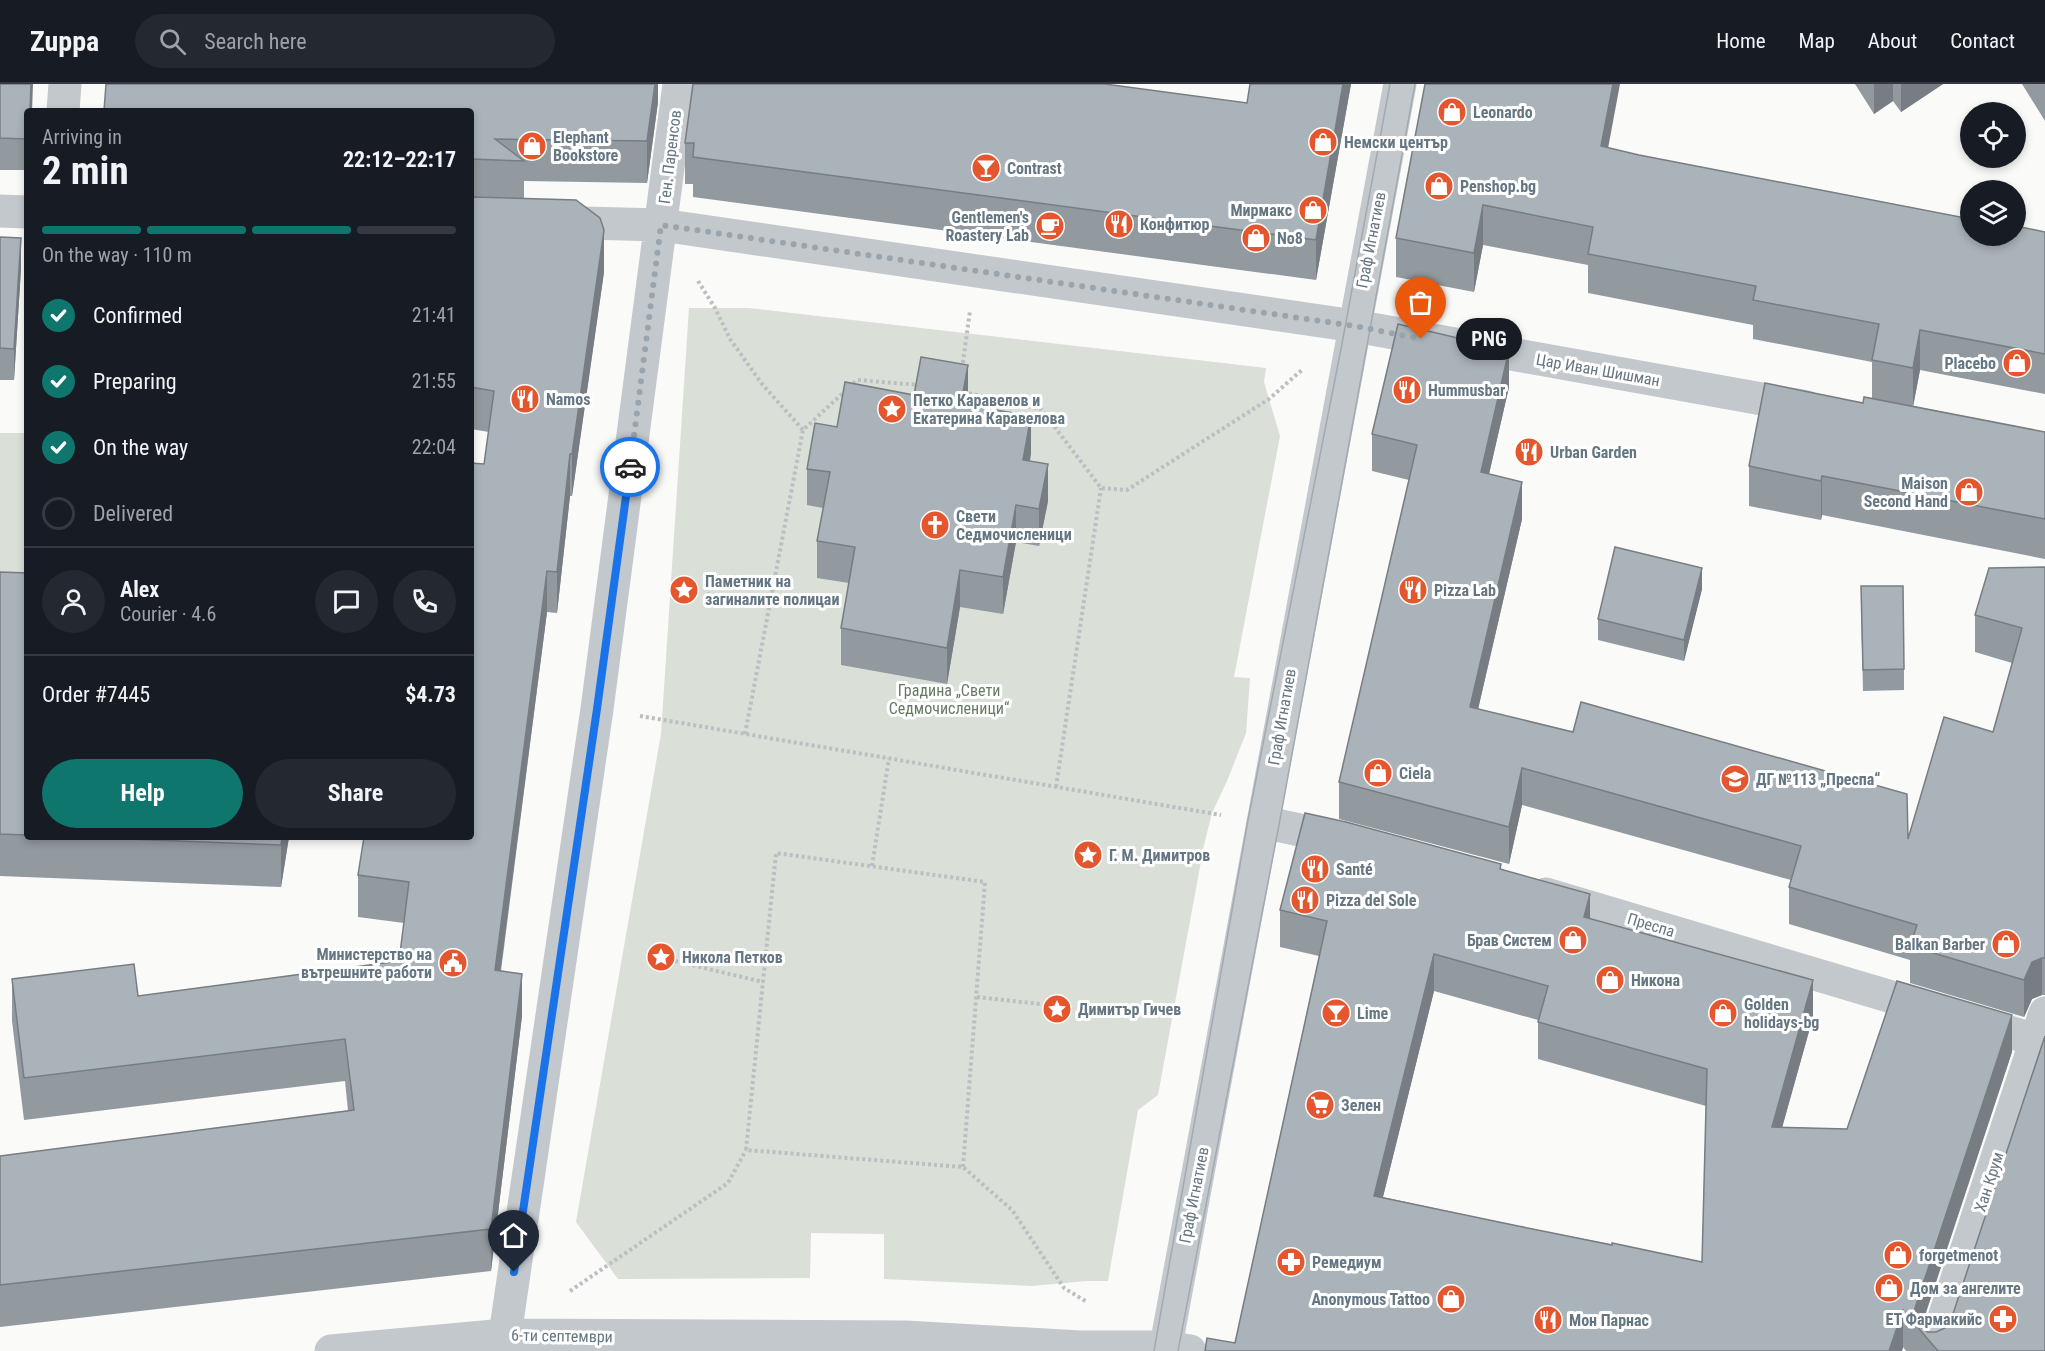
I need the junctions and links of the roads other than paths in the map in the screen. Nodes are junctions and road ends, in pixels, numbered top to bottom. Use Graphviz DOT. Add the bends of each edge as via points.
graph roads {
  1 [pos="65,84"];
  2 [pos="679,84"];
  3 [pos="1400,84"];
  4 [pos="63,108"];
  5 [pos="0,211"];
  6 [pos="24,212"];
  7 [pos="474,220"];
  8 [pos="661,225"];
  9 [pos="1355,326"];
  10 [pos="1834,412"];
  11 [pos="1263,822"];
  12 [pos="1361,843"];
  13 [pos="1515,885"];
  14 [pos="2041,1027"];
  15 [pos="505,1335"];
  16 [pos="1174,1350"];
  17 [pos="331,1351"];
  18 [pos="1933,1351"];
  1 -- 4 [label="street"];
  2 -- 8 [label="street, Ген. Паренсов"];
  3 -- 9 [label="street, Граф Игнатиев"];
  5 -- 6 [label="street"];
  7 -- 8 [label="street, Цар Иван Шишман"];
  8 -- 9 [label="street, Цар Иван Шишман"];
  8 -- 15 [label="street, Ген. Паренсов" via="597,709"];
  9 -- 10 [label="street, Цар Иван Шишман"];
  9 -- 11 [label="street, Граф Игнатиев"];
  11 -- 12 [label="street"];
  11 -- 16 [label="street, Граф Игнатиев"];
  13 -- 14 [label="street, Преспа"];
  14 -- 18 [label="street, Хан Крум"];
  15 -- 16 [label="street, 6-ти септември" via="906,1337"];
  15 -- 17 [label="street, 6-ти септември"];
}
